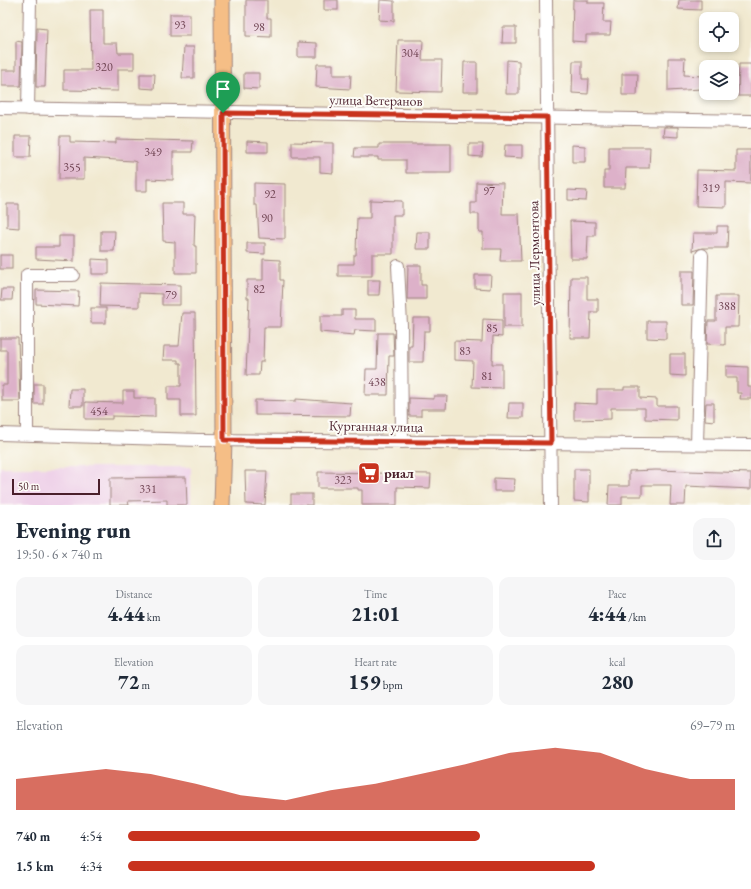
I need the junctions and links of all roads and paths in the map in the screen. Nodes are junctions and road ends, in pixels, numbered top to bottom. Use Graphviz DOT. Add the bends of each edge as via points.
graph roads {
  1 [pos="30,0"];
  2 [pos="222,0"];
  3 [pos="546,0"];
  4 [pos="0,108"];
  5 [pos="28,109"];
  6 [pos="223,113"];
  7 [pos="547,117"];
  8 [pos="751,121"];
  9 [pos="702,255"];
  10 [pos="398,266"];
  11 [pos="73,275"];
  12 [pos="0,434"];
  13 [pos="28,434"];
  14 [pos="224,440"];
  15 [pos="402,442"];
  16 [pos="551,443"];
  17 [pos="697,444"];
  18 [pos="751,445"];
  19 [pos="222,505"];
  20 [pos="551,505"];
  1 -- 5 [label="street"];
  2 -- 6 [label="main road"];
  3 -- 7 [label="street, улица Лермонтова"];
  4 -- 5 [label="street, улица Ветеранов"];
  5 -- 6 [label="street, улица Ветеранов"];
  6 -- 7 [label="street, улица Ветеранов"];
  6 -- 14 [label="main road"];
  7 -- 8 [label="street, улица Ветеранов"];
  7 -- 16 [label="street, улица Лермонтова"];
  9 -- 17 [label="street"];
  10 -- 15 [label="street" via="402,324"];
  11 -- 13 [label="street" via="27,275"];
  12 -- 13 [label="street, Курганная улица"];
  13 -- 14 [label="street, Курганная улица"];
  14 -- 15 [label="street, Курганная улица"];
  14 -- 19 [label="main road"];
  15 -- 16 [label="street, Курганная улица"];
  16 -- 17 [label="street, Курганная улица"];
  16 -- 20 [label="street, улица Лермонтова"];
  17 -- 18 [label="street, Курганная улица"];
}
